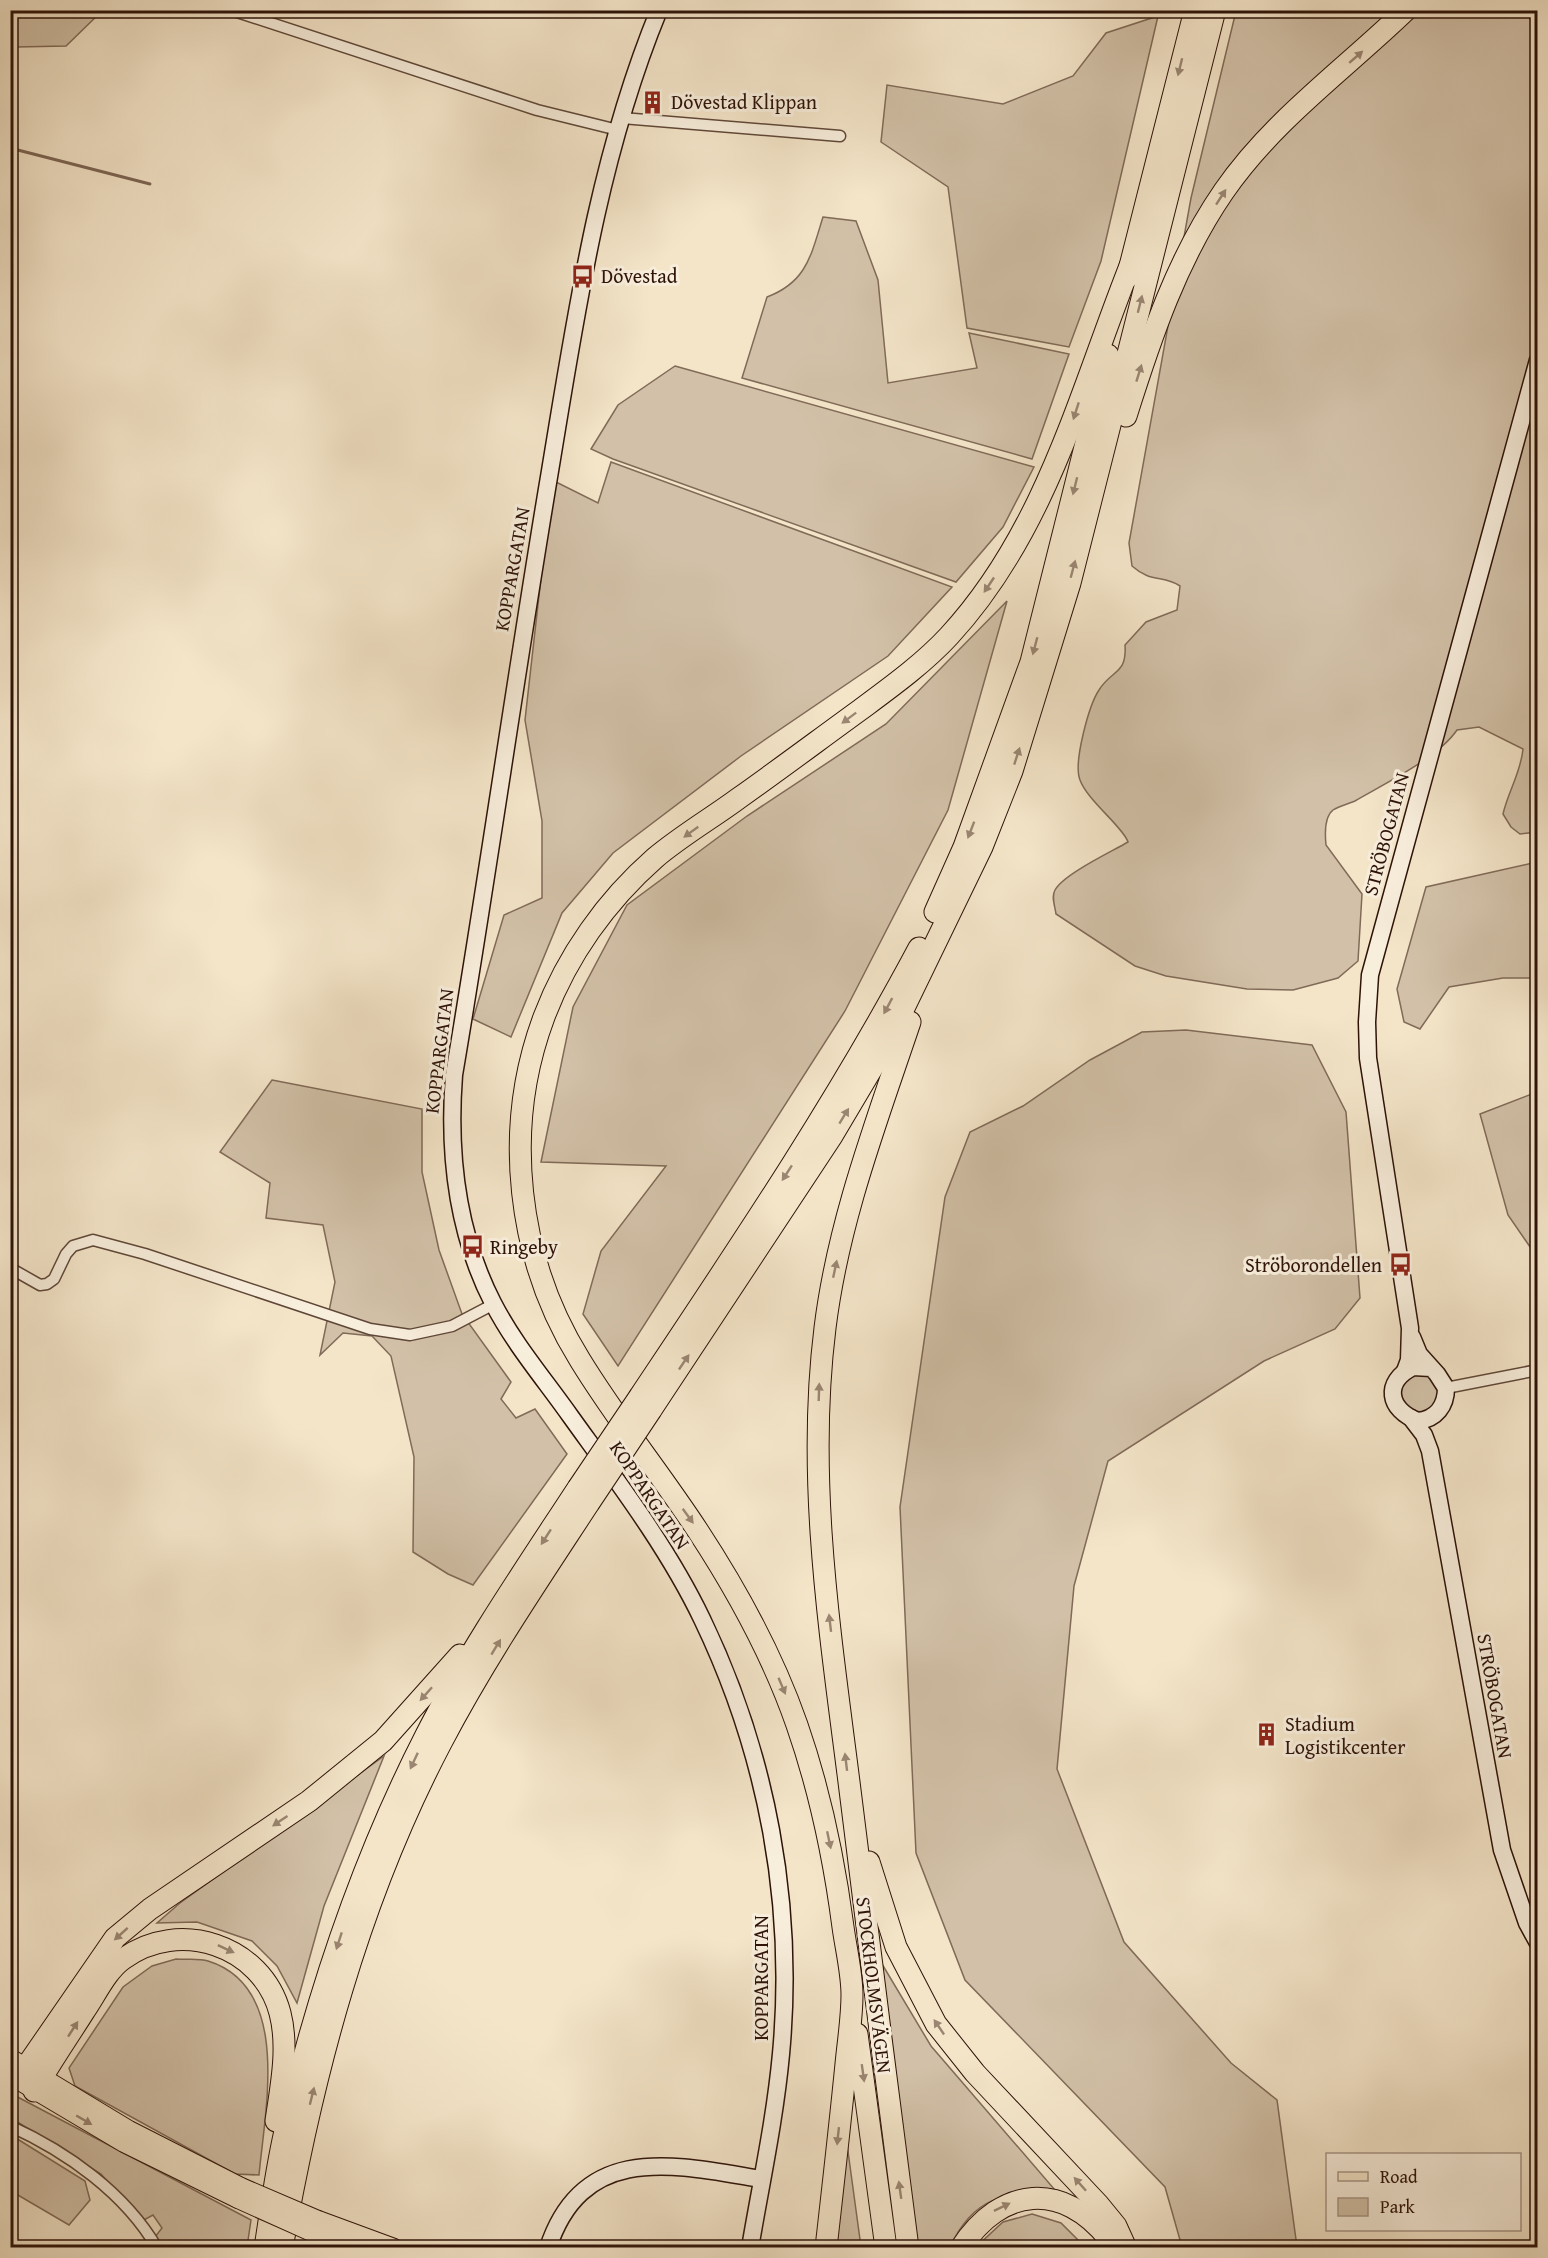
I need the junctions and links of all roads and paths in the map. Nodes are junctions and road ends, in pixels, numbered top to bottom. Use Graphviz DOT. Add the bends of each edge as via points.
graph roads {
  1 [pos="231,10"];
  2 [pos="659,10"];
  3 [pos="1195,10"];
  4 [pos="1215,10"];
  5 [pos="1406,10"];
  6 [pos="1535,10"];
  7 [pos="1538,15"];
  8 [pos="620,124"];
  9 [pos="840,136"];
  10 [pos="1130,266"];
  11 [pos="1538,360"];
  12 [pos="1096,483"];
  13 [pos="936,944"];
  14 [pos="10,1268"];
  15 [pos="494,1304"];
  16 [pos="1410,1329"];
  17 [pos="1431,1368"];
  18 [pos="1538,1370"];
  19 [pos="1405,1371"];
  20 [pos="1446,1388"];
  21 [pos="646,1403"];
  22 [pos="1433,1416"];
  23 [pos="1411,1418"];
  24 [pos="1430,1451"];
  25 [pos="584,1496"];
  26 [pos="504,1601"];
  27 [pos="851,1801"];
  28 [pos="1538,1943"];
  29 [pos="852,1994"];
  30 [pos="23,2075"];
  31 [pos="10,2126"];
  32 [pos="299,2153"];
  33 [pos="761,2179"];
  34 [pos="317,2227"];
  35 [pos="157,2247"];
  36 [pos="265,2247"];
  37 [pos="282,2247"];
  38 [pos="292,2247"];
  39 [pos="355,2247"];
  40 [pos="394,2247"];
  41 [pos="548,2247"];
  42 [pos="750,2247"];
  43 [pos="826,2247"];
  44 [pos="886,2247"];
  45 [pos="908,2247"];
  46 [pos="961,2247"];
  47 [pos="1112,2247"];
  48 [pos="1126,2247"];
  1 -- 8 [label="street" via="537,110"];
  2 -- 8 [label="street, KOPPARGATAN"];
  3 -- 10 [label="highway, one-way"];
  12 -- 4 [label="highway, one-way"];
  12 -- 5 [label="highway, one-way" via="1122,429 1160,311 1202,225 1261,146"];
  6 -- 7 [label="street"];
  8 -- 9 [label="street"];
  8 -- 15 [label="street, KOPPARGATAN" via="573,322 454,1075 451,1112 456,1188 466,1231"];
  10 -- 21 [label="highway, one-way" via="1031,662 964,847 922,942 872,1037"];
  10 -- 29 [label="highway, one-way" via="1047,486 1021,537 984,592 947,638 893,686 657,857 621,892 586,935 563,974 543,1019 522,1109 520,1160 524,1210 534,1258 552,1306 578,1357 733,1585 765,1647 797,1725 836,1875"];
  11 -- 16 [label="street, STRÖBOGATAN" via="1370,975 1368,1058"];
  13 -- 12 [label="highway, one-way" via="982,847 1012,771 1064,604"];
  21 -- 13 [label="highway, one-way" via="832,1136 886,1045"];
  27 -- 13 [label="highway, STOCKHOLMSVÄGEN, one-way" via="818,1507 817,1451 825,1327 849,1204"];
  14 -- 15 [label="street" via="40,1285 47,1284 73,1246 93,1240 370,1329 400,1335 426,1334 452,1326"];
  15 -- 33 [label="street, KOPPARGATAN" via="678,1575 728,1678 750,1739 780,1879 785,1953 782,2050"];
  16 -- 17 [label="street, STRÖBOGATAN" via="1419,1354"];
  16 -- 19 [label="street, STRÖBOGATAN"];
  17 -- 19 [label="street" via="1413,1367"];
  17 -- 20 [label="street"];
  18 -- 20 [label="street"];
  19 -- 23 [label="street" via="1394,1386 1393,1397 1402,1414"];
  20 -- 22 [label="street" via="1444,1401"];
  21 -- 25 [label="highway, bridge"];
  22 -- 23 [label="street" via="1425,1420"];
  22 -- 24 [label="street, STRÖBOGATAN"];
  23 -- 24 [label="street, STRÖBOGATAN"];
  24 -- 28 [label="street, STRÖBOGATAN" via="1502,1850 1527,1923"];
  25 -- 26 [label="highway, one-way"];
  32 -- 25 [label="highway, one-way" via="330,2025 392,1848 440,1745"];
  26 -- 30 [label="highway, one-way" via="383,1741 309,1802 150,1909 115,1938"];
  26 -- 36 [label="highway, one-way" via="426,1735 377,1842 341,1934 313,2021 288,2122"];
  45 -- 27 [label="highway, STOCKHOLMSVÄGEN, one-way"];
  48 -- 27 [label="highway, one-way" via="1116,2226 1098,2204 975,2073 936,2024 896,1947"];
  29 -- 43 [label="highway, one-way"];
  29 -- 44 [label="highway, STOCKHOLMSVÄGEN, one-way"];
  30 -- 34 [label="main road, bridge" via="124,2143"];
  30 -- 36 [label="highway, one-way" via="122,1959 151,1945 178,1939 201,1940 229,1948 253,1966 271,1990 280,2013 284,2042 267,2186"];
  31 -- 35 [label="street" via="75,2162 146,2229"];
  32 -- 37 [label="highway"];
  32 -- 38 [label="highway"];
  33 -- 41 [label="street" via="669,2165 625,2169 589,2187 573,2202"];
  33 -- 42 [label="street, KOPPARGATAN"];
  34 -- 39 [label="main road"];
  34 -- 40 [label="main road"];
  46 -- 47 [label="highway, one-way" via="997,2209 1023,2198 1049,2198 1074,2206 1094,2221"];
}
